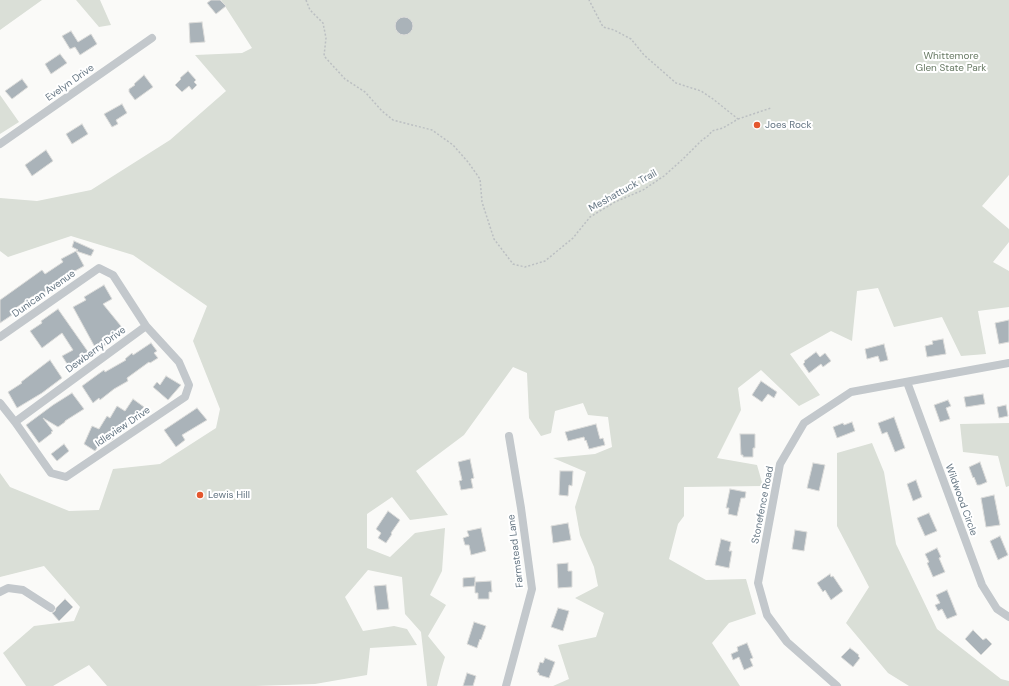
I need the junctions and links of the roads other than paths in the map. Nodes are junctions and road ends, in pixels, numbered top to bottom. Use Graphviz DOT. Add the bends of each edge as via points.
graph roads {
  1 [pos="152,38"];
  2 [pos="0,144"];
  3 [pos="146,326"];
  4 [pos="0,337"];
  5 [pos="1009,363"];
  6 [pos="907,382"];
  7 [pos="0,403"];
  8 [pos="15,422"];
  9 [pos="509,436"];
  10 [pos="0,592"];
  11 [pos="51,608"];
  12 [pos="1009,617"];
  13 [pos="506,686"];
  14 [pos="837,686"];
  1 -- 2 [label="street, Evelyn Drive"];
  3 -- 4 [label="street, Dunican Avenue" via="113,275 99,268"];
  3 -- 8 [label="street, Dewberry Drive"];
  3 -- 8 [label="street, Idleview Drive" via="179,362 189,385 184,397 66,477 51,473"];
  5 -- 6 [label="street, Stonefence Road"];
  6 -- 12 [label="street, Wildwood Circle" via="982,586 997,609"];
  6 -- 14 [label="street, Stonefence Road" via="851,392 804,424 780,464 758,583 767,615 783,637"];
  7 -- 8 [label="street"];
  9 -- 13 [label="street, Farmstead Lane" via="532,589"];
  10 -- 11 [label="street" via="8,588 23,590"];
}
